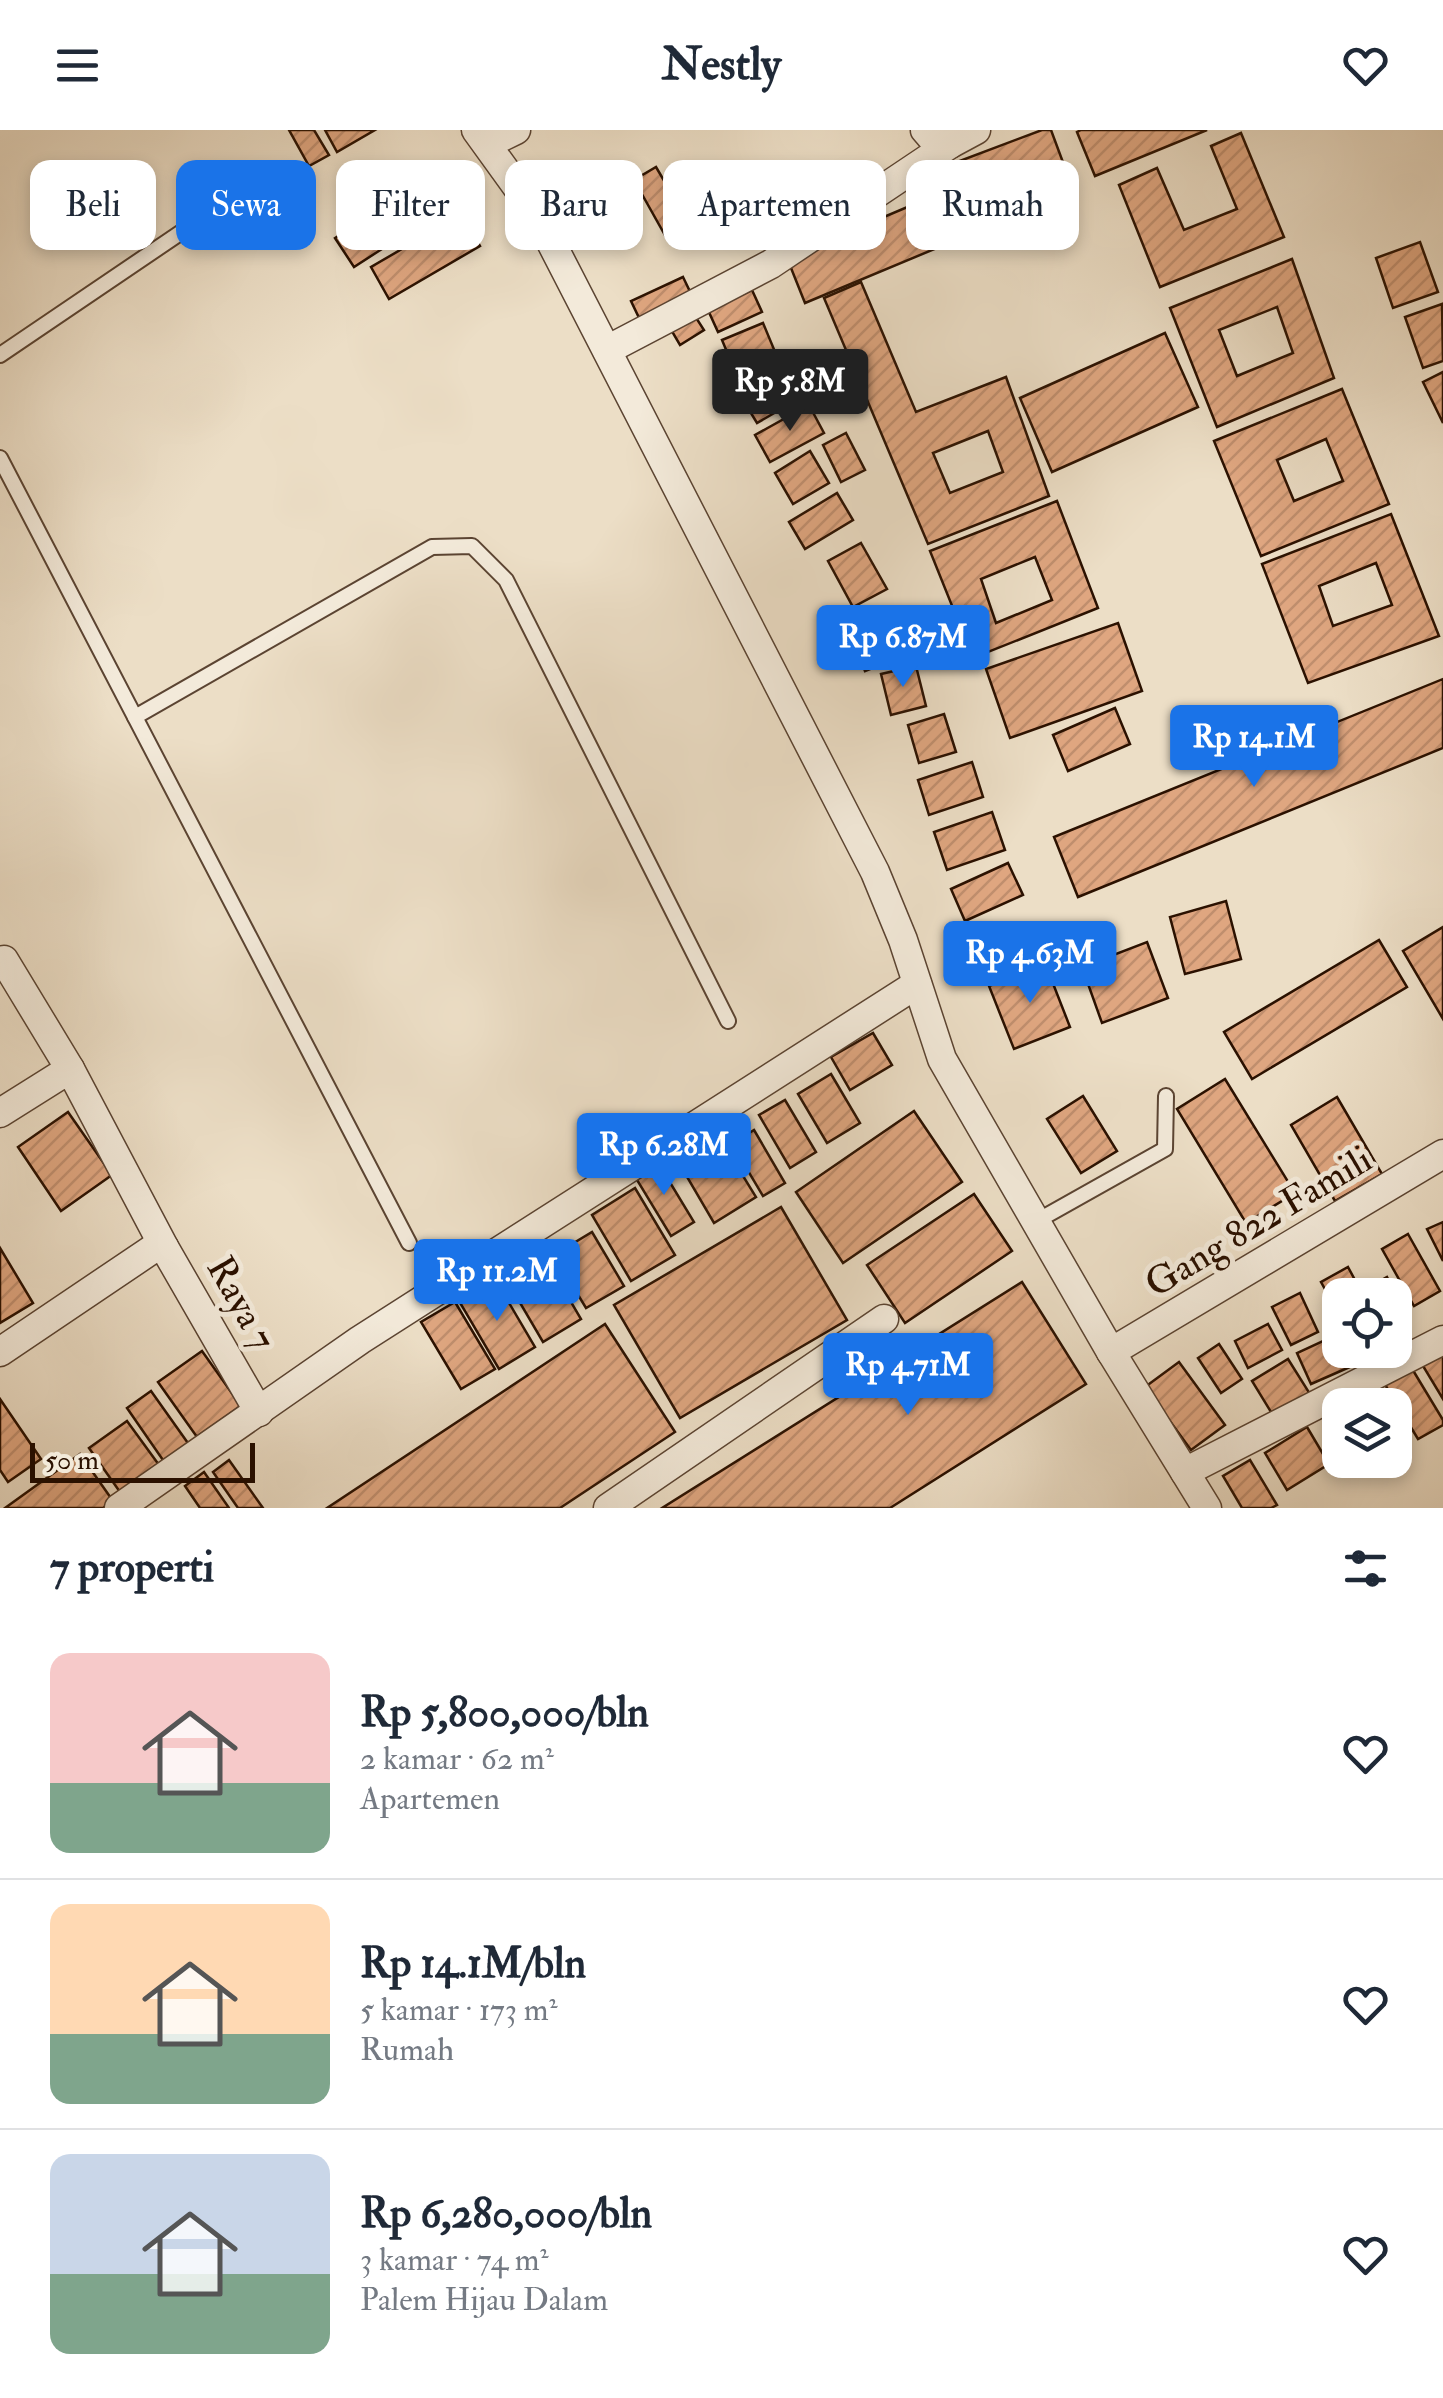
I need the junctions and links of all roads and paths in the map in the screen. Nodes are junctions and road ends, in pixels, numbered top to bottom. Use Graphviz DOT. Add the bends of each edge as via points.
graph roads {
  1 [pos="516,130"];
  2 [pos="976,130"];
  3 [pos="482,137"];
  4 [pos="938,137"];
  5 [pos="176,236"];
  6 [pos="607,350"];
  7 [pos="0,355"];
  8 [pos="0,458"];
  9 [pos="135,717"];
  10 [pos="2,959"];
  11 [pos="917,984"];
  12 [pos="728,1020"];
  13 [pos="70,1069"];
  14 [pos="1166,1096"];
  15 [pos="0,1113"];
  16 [pos="1443,1154"];
  17 [pos="1035,1222"];
  18 [pos="409,1243"];
  19 [pos="164,1247"];
  20 [pos="884,1319"];
  21 [pos="1443,1340"];
  22 [pos="0,1352"];
  23 [pos="1110,1352"];
  24 [pos="260,1412"];
  25 [pos="1185,1472"];
  26 [pos="119,1508"];
  27 [pos="608,1508"];
  28 [pos="1208,1508"];
  1 -- 3 [label="street"];
  2 -- 4 [label="street"];
  3 -- 6 [label="street" via="536,213"];
  4 -- 6 [label="street" via="771,264"];
  5 -- 7 [label="lane"];
  6 -- 11 [label="street" via="875,872"];
  8 -- 9 [label="lane"];
  9 -- 12 [label="lane" via="432,547 472,546 506,580"];
  9 -- 18 [label="lane"];
  10 -- 13 [label="street"];
  11 -- 17 [label="street" via="942,1059"];
  11 -- 24 [label="street" via="360,1340"];
  13 -- 15 [label="street"];
  13 -- 19 [label="street"];
  14 -- 17 [label="lane" via="1164,1150"];
  16 -- 23 [label="street, Gang 822 Famili"];
  17 -- 23 [label="street"];
  19 -- 22 [label="street, Raya 7"];
  19 -- 24 [label="street, Raya 7"];
  20 -- 27 [label="street"];
  21 -- 25 [label="street"];
  23 -- 25 [label="street"];
  24 -- 26 [label="street"];
  25 -- 28 [label="street"];
}
